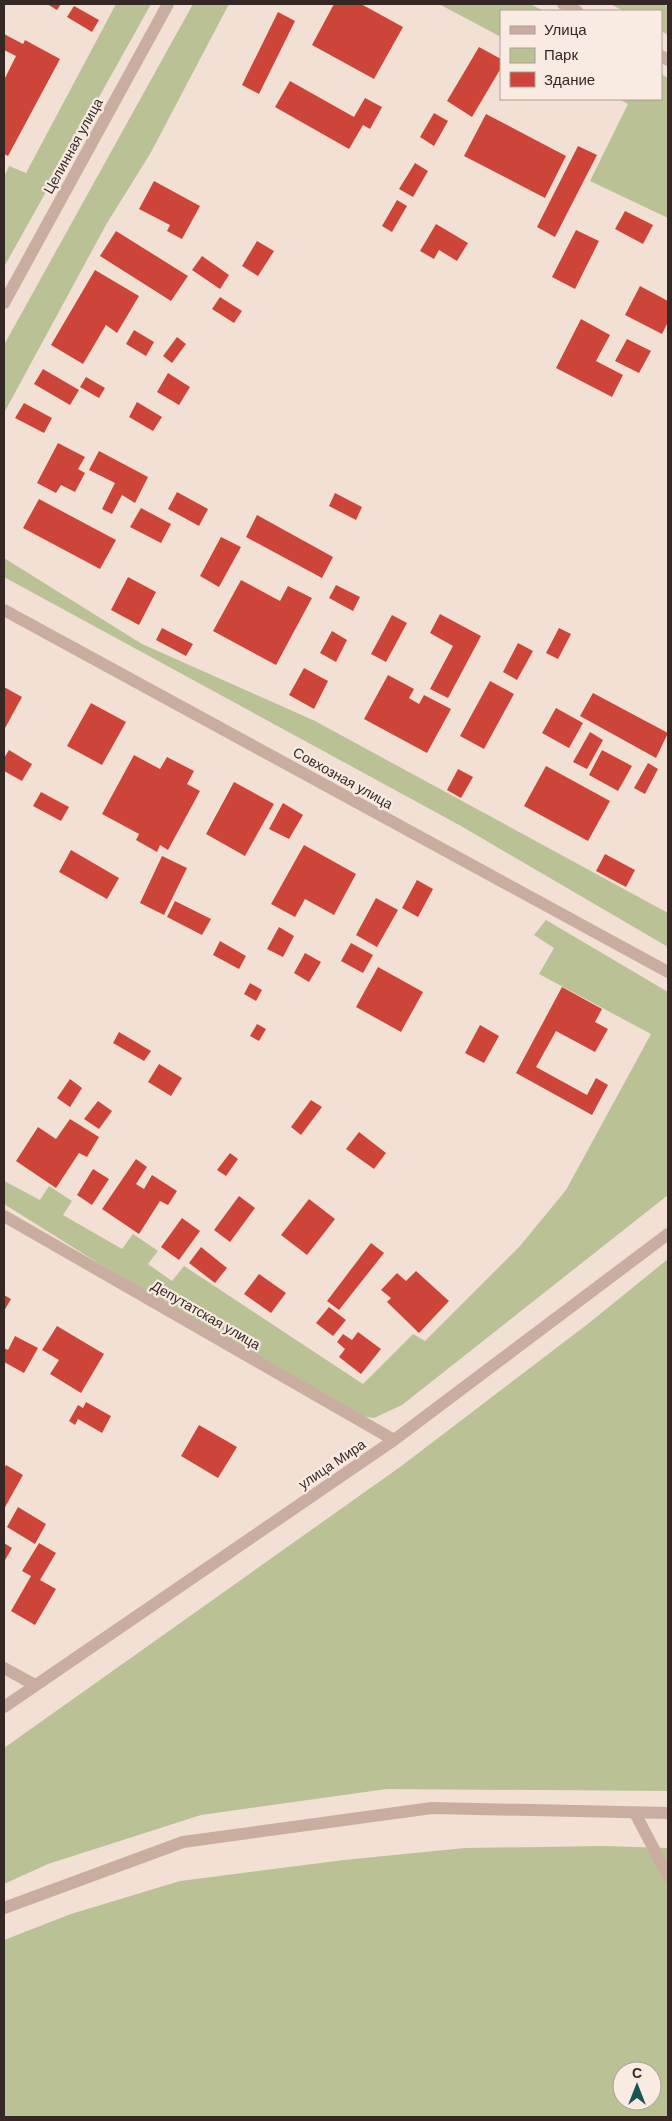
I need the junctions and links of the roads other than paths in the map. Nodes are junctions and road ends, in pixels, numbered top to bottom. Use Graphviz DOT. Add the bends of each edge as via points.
graph roads {
  1 [pos="168,4"];
  2 [pos="563,4"];
  3 [pos="575,10"];
  4 [pos="4,303"];
  5 [pos="4,610"];
  6 [pos="668,972"];
  7 [pos="4,1216"];
  8 [pos="668,1234"];
  9 [pos="394,1440"];
  10 [pos="4,1668"];
  11 [pos="36,1685"];
  12 [pos="4,1707"];
  13 [pos="635,1812"];
  14 [pos="668,1813"];
  15 [pos="668,1876"];
  16 [pos="4,1908"];
  1 -- 4 [label="street, Целинная улица"];
  2 -- 3 [label="street"];
  5 -- 6 [label="street, Совхозная улица"];
  7 -- 9 [label="street, Депутатская улица"];
  8 -- 9 [label="street, улица Мира"];
  9 -- 11 [label="street, улица Мира"];
  10 -- 11 [label="street"];
  11 -- 12 [label="street, улица Мира"];
  13 -- 14 [label="street"];
  13 -- 15 [label="street"];
  13 -- 16 [label="street" via="432,1808 183,1842"];
}
